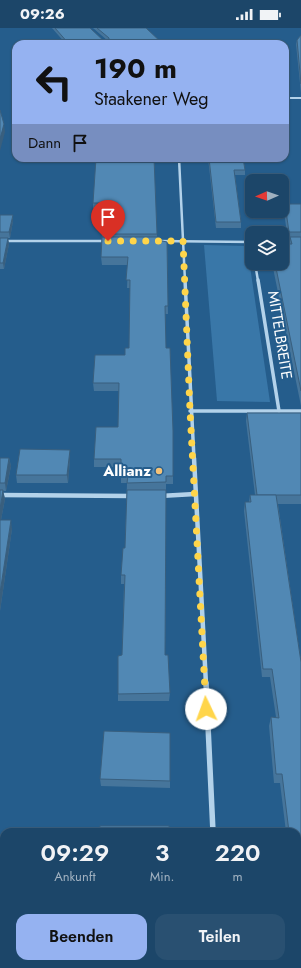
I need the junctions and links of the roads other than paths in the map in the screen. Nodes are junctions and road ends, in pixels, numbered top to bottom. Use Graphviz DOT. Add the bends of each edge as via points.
graph roads {
  1 [pos="289,98"];
  2 [pos="301,98"];
  3 [pos="179,162"];
  4 [pos="0,241"];
  5 [pos="108,241"];
  6 [pos="154,241"];
  7 [pos="183,241"];
  8 [pos="245,242"];
  9 [pos="289,242"];
  10 [pos="301,243"];
  11 [pos="256,270"];
  12 [pos="190,411"];
  13 [pos="279,411"];
  14 [pos="301,411"];
  15 [pos="195,494"];
  16 [pos="0,495"];
  17 [pos="139,496"];
  18 [pos="155,496"];
  19 [pos="213,828"];
  1 -- 2 [label="street"];
  3 -- 7 [label="street"];
  4 -- 5 [label="street"];
  6 -- 7 [label="street"];
  7 -- 8 [label="street"];
  7 -- 12 [label="street"];
  9 -- 10 [label="street"];
  11 -- 13 [label="street, MITTELBREITE"];
  12 -- 13 [label="street"];
  12 -- 15 [label="street"];
  13 -- 14 [label="street"];
  15 -- 18 [label="street"];
  15 -- 19 [label="street"];
  16 -- 17 [label="street"];
}
